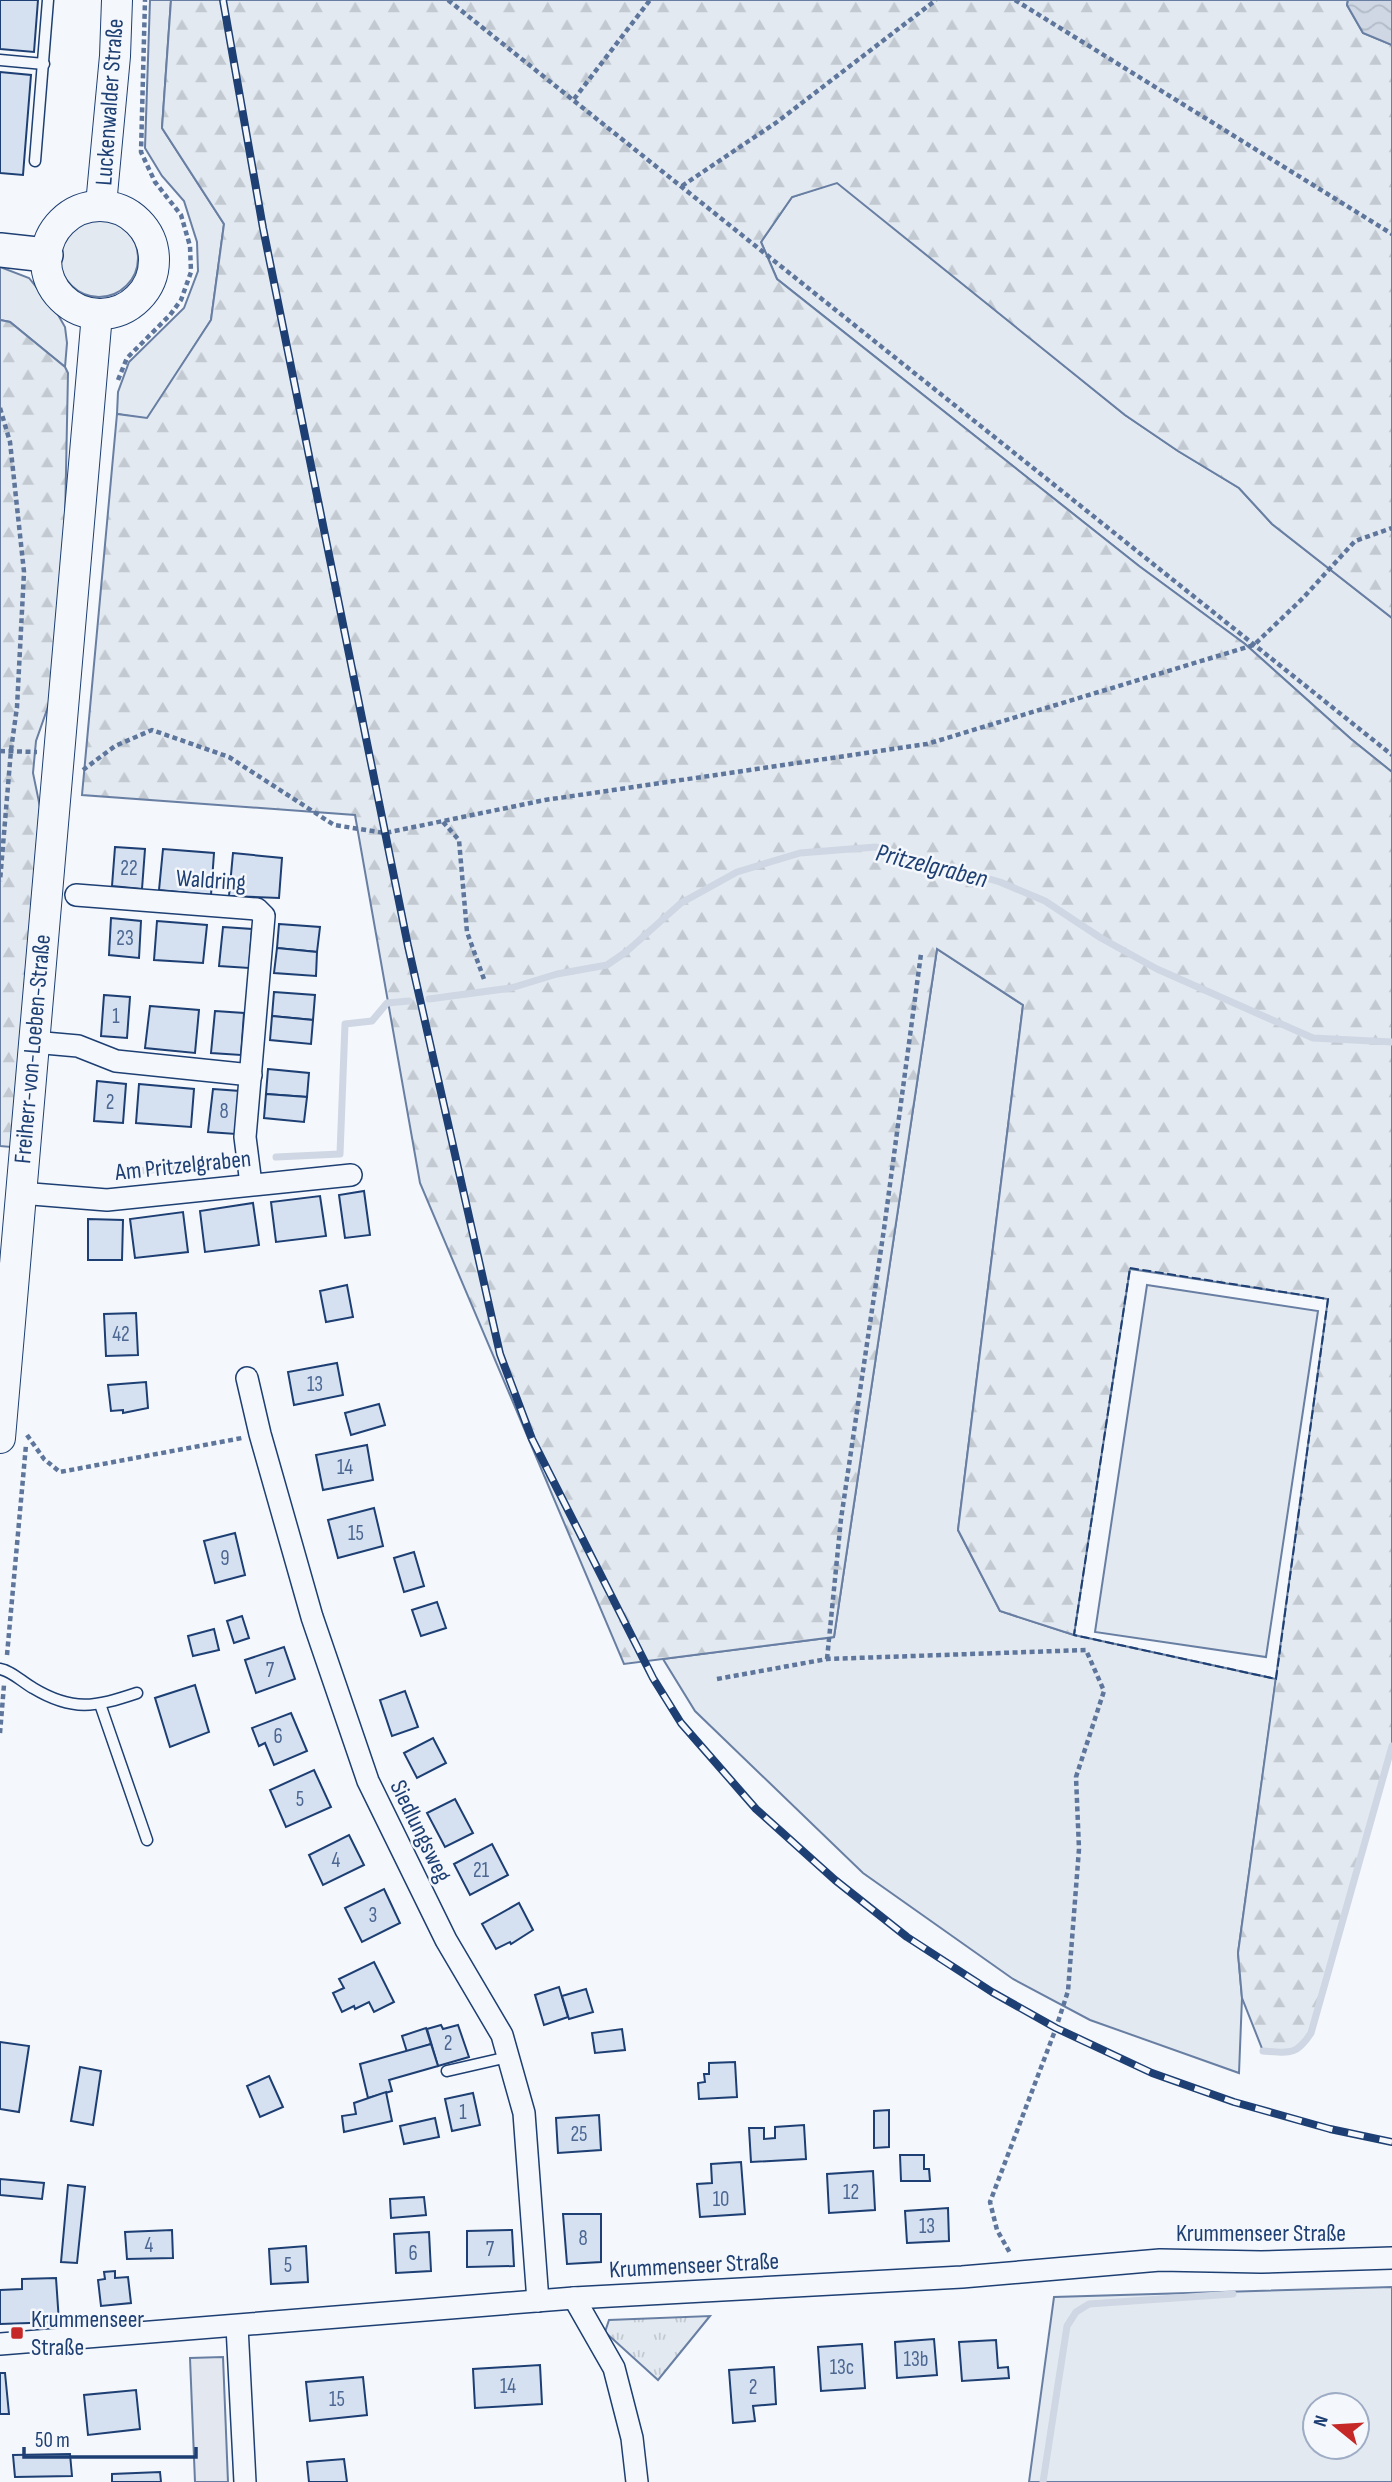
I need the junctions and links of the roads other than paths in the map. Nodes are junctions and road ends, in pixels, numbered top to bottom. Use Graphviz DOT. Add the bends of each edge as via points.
graph roads {
  1 [pos="48,0"];
  2 [pos="117,0"];
  3 [pos="0,60"];
  4 [pos="44,64"];
  5 [pos="36,161"];
  6 [pos="101,205"];
  7 [pos="0,250"];
  8 [pos="46,255"];
  9 [pos="97,314"];
  10 [pos="76,895"];
  11 [pos="33,1042"];
  12 [pos="251,1075"];
  13 [pos="351,1175"];
  14 [pos="251,1184"];
  15 [pos="20,1194"];
  16 [pos="247,1378"];
  17 [pos="14,1436"];
  18 [pos="0,1669"];
  19 [pos="137,1693"];
  20 [pos="100,1704"];
  21 [pos="147,1840"];
  22 [pos="508,2057"];
  23 [pos="447,2071"];
  24 [pos="1392,2258"];
  25 [pos="574,2298"];
  26 [pos="538,2301"];
  27 [pos="237,2326"];
  28 [pos="0,2344"];
  29 [pos="245,2482"];
  30 [pos="637,2482"];
  1 -- 4 [label="lane"];
  2 -- 6 [label="main road, Luckenwalder Straße"];
  3 -- 4 [label="lane"];
  4 -- 5 [label="lane"];
  6 -- 8 [label="main road" via="70,214 49,239"];
  6 -- 9 [label="main road" via="134,216 153,244 155,262 143,294 130,306"];
  7 -- 8 [label="main road"];
  8 -- 9 [label="main road" via="47,272 65,302"];
  9 -- 11 [label="main road, Freiherr-von-Loeben-Straße" via="69,764 51,828"];
  10 -- 12 [label="street, Waldring" via="257,909 264,916"];
  11 -- 12 [label="street" via="78,1046 116,1061"];
  11 -- 15 [label="main road, Freiherr-von-Loeben-Straße"];
  12 -- 14 [label="street, Waldring" via="245,1137"];
  13 -- 14 [label="street, Am Pritzelgraben"];
  14 -- 15 [label="street, Am Pritzelgraben" via="107,1200"];
  15 -- 17 [label="main road, Freiherr-von-Loeben-Straße"];
  16 -- 22 [label="street, Siedlungsweg" via="312,1617 368,1782 446,1940 502,2035"];
  18 -- 20 [label="lane" via="58,1701 87,1707"];
  19 -- 20 [label="lane"];
  20 -- 21 [label="lane"];
  22 -- 23 [label="lane"];
  22 -- 26 [label="street, Siedlungsweg" via="524,2113"];
  24 -- 25 [label="street, Krummenseer Straße" via="1160,2260"];
  25 -- 26 [label="street, Krummenseer Straße"];
  25 -- 30 [label="street" via="614,2368 632,2438"];
  26 -- 27 [label="street, Krummenseer Straße"];
  27 -- 28 [label="street, Krummenseer Straße"];
  27 -- 29 [label="street"];
}
